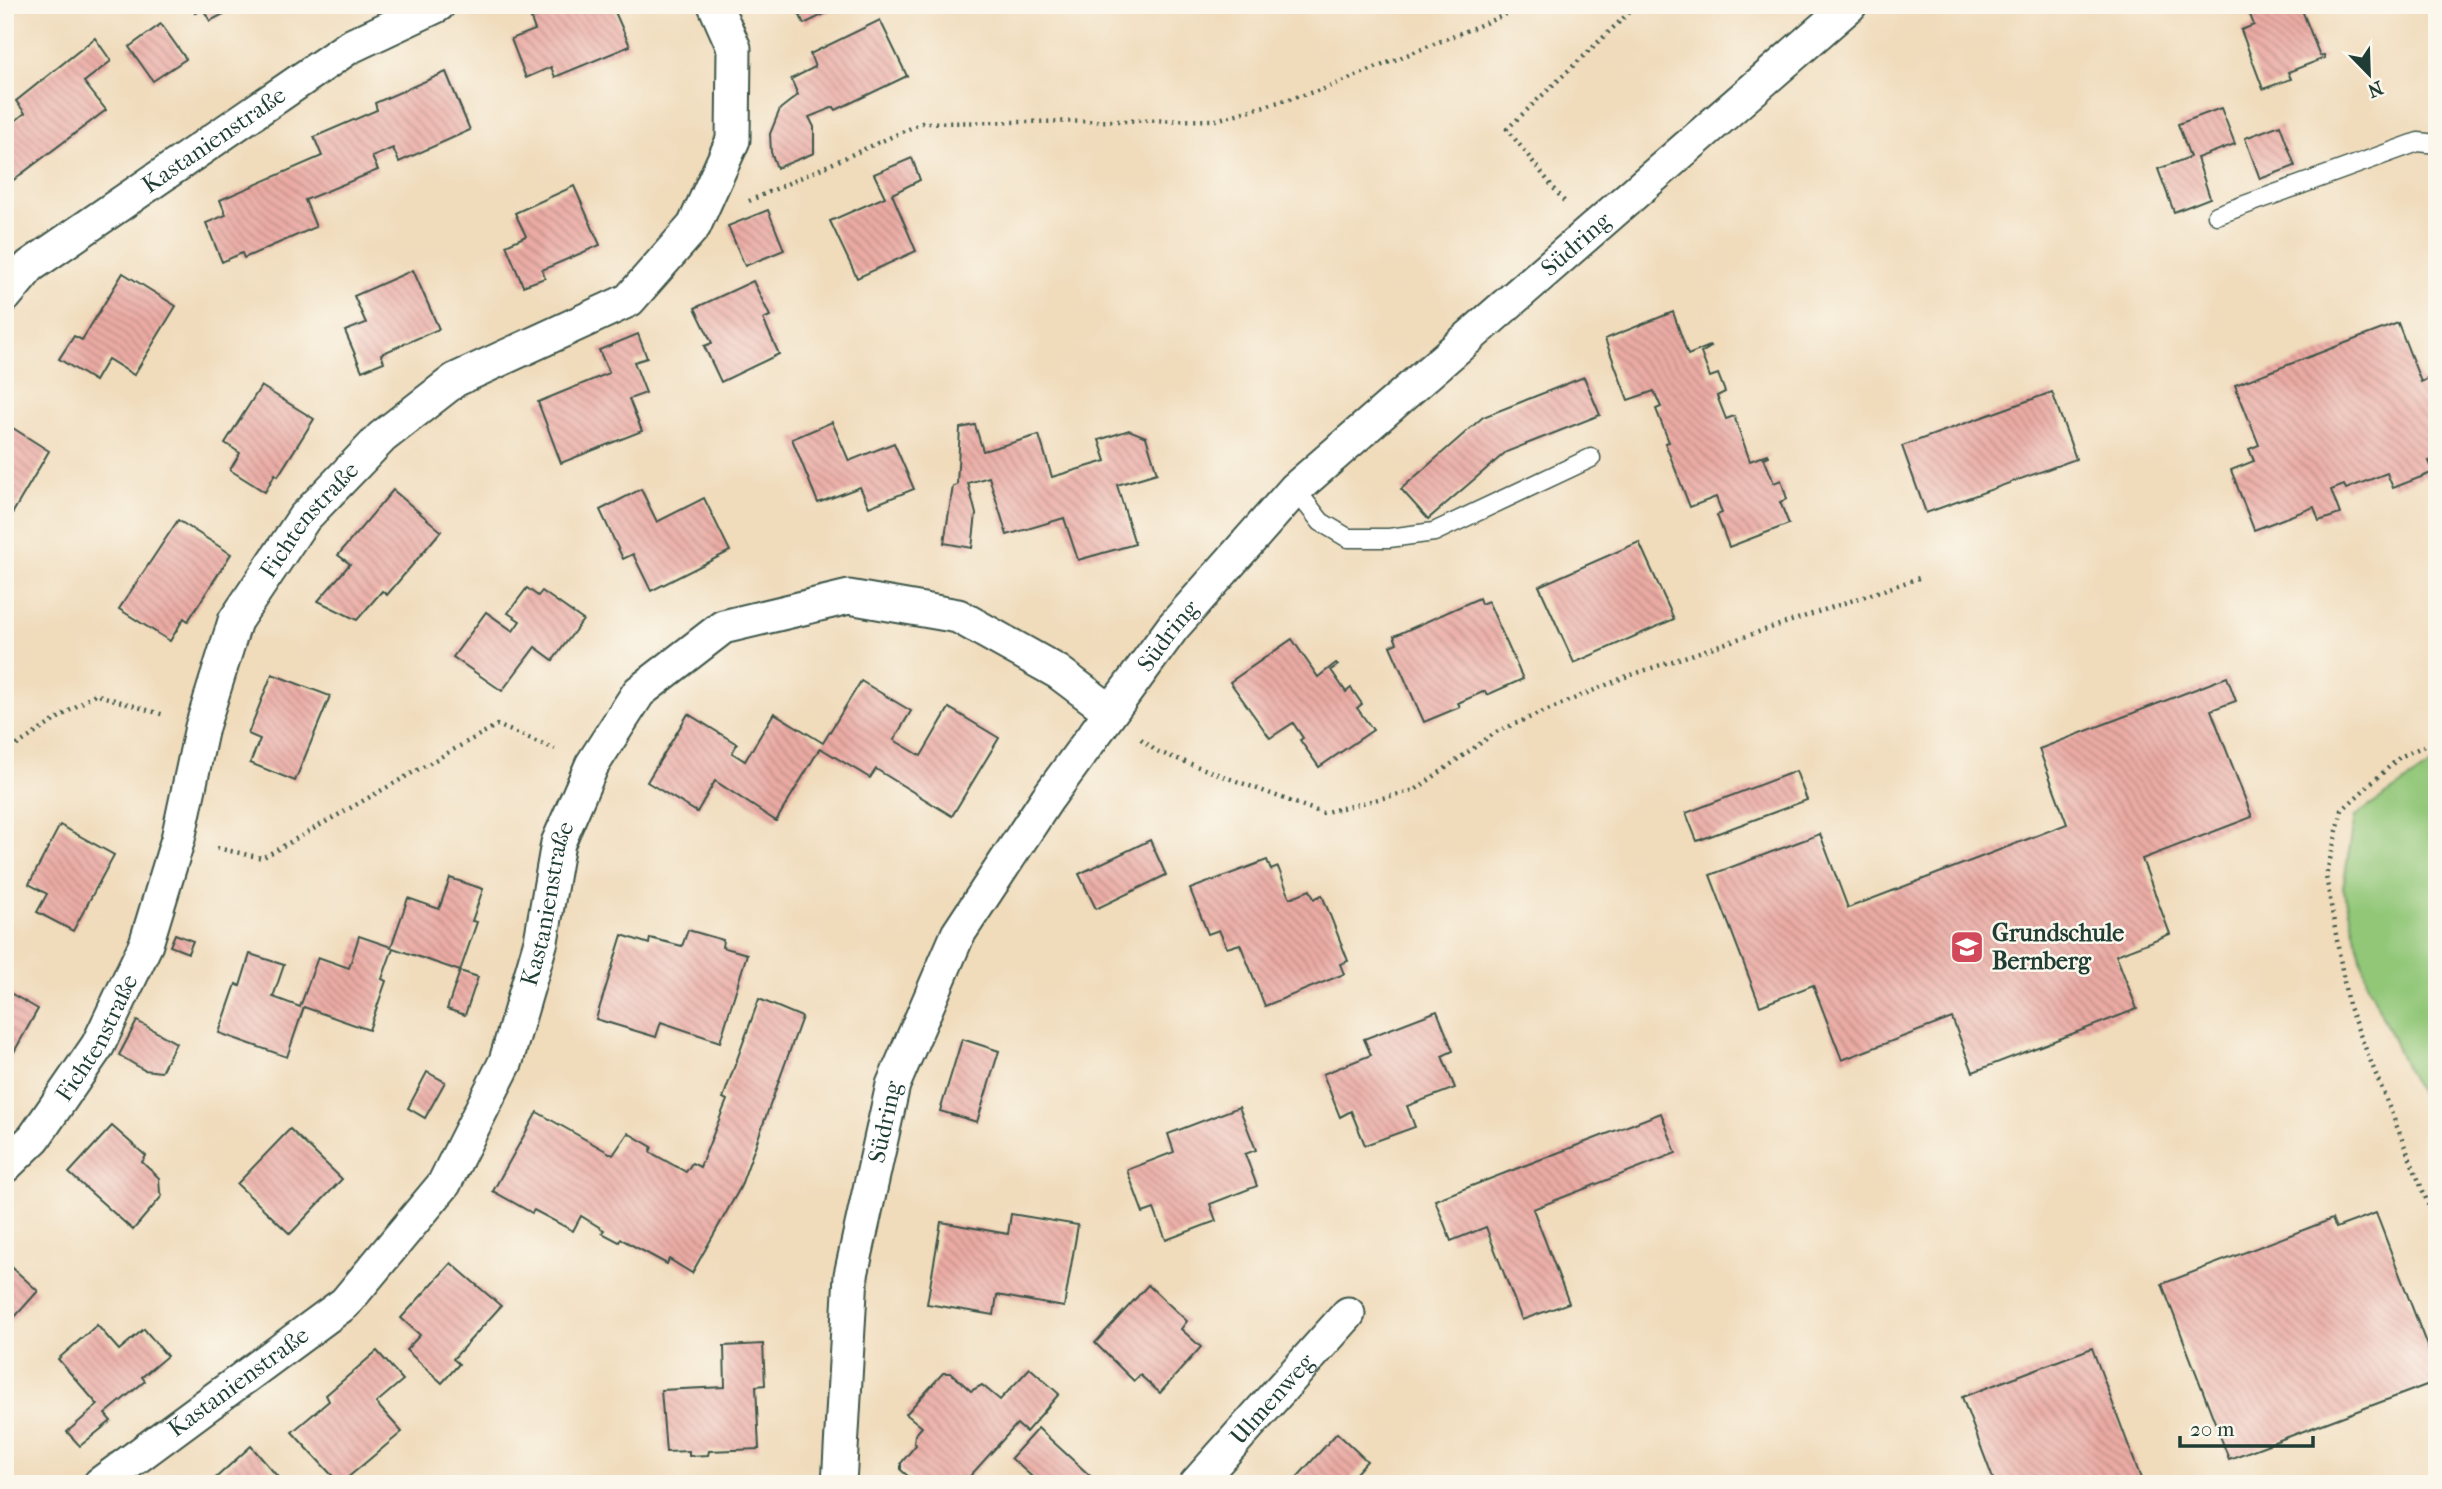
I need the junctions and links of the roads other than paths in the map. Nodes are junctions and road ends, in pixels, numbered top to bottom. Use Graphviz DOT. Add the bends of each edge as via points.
graph roads {
  1 [pos="438,5"];
  2 [pos="715,5"];
  3 [pos="1850,5"];
  4 [pos="2437,144"];
  5 [pos="2217,215"];
  6 [pos="5,296"];
  7 [pos="1591,458"];
  8 [pos="1295,489"];
  9 [pos="1110,711"];
  10 [pos="5,1166"];
  11 [pos="1348,1314"];
  12 [pos="100,1484"];
  13 [pos="839,1484"];
  14 [pos="1196,1484"];
  1 -- 6 [label="street, Kastanienstraße" via="349,47 30,266"];
  2 -- 10 [label="street, Fichtenstraße" via="734,48 733,140 694,226 629,300 455,380 382,437 303,518 235,621 202,727 178,839 146,944 98,1045 33,1138"];
  3 -- 8 [label="street, Südring"];
  4 -- 5 [label="lane" via="2417,142"];
  7 -- 8 [label="lane" via="1434,532 1389,538 1348,538 1321,522"];
  8 -- 9 [label="street, Südring" via="1173,627"];
  9 -- 12 [label="street, Kastanienstraße" via="1058,672 958,616 849,597 723,627 639,692 592,765 558,843 541,940 506,1061 444,1184 345,1303"];
  9 -- 13 [label="street, Südring" via="958,934 893,1085 851,1275"];
  11 -- 14 [label="street, Ulmenweg"];
}
